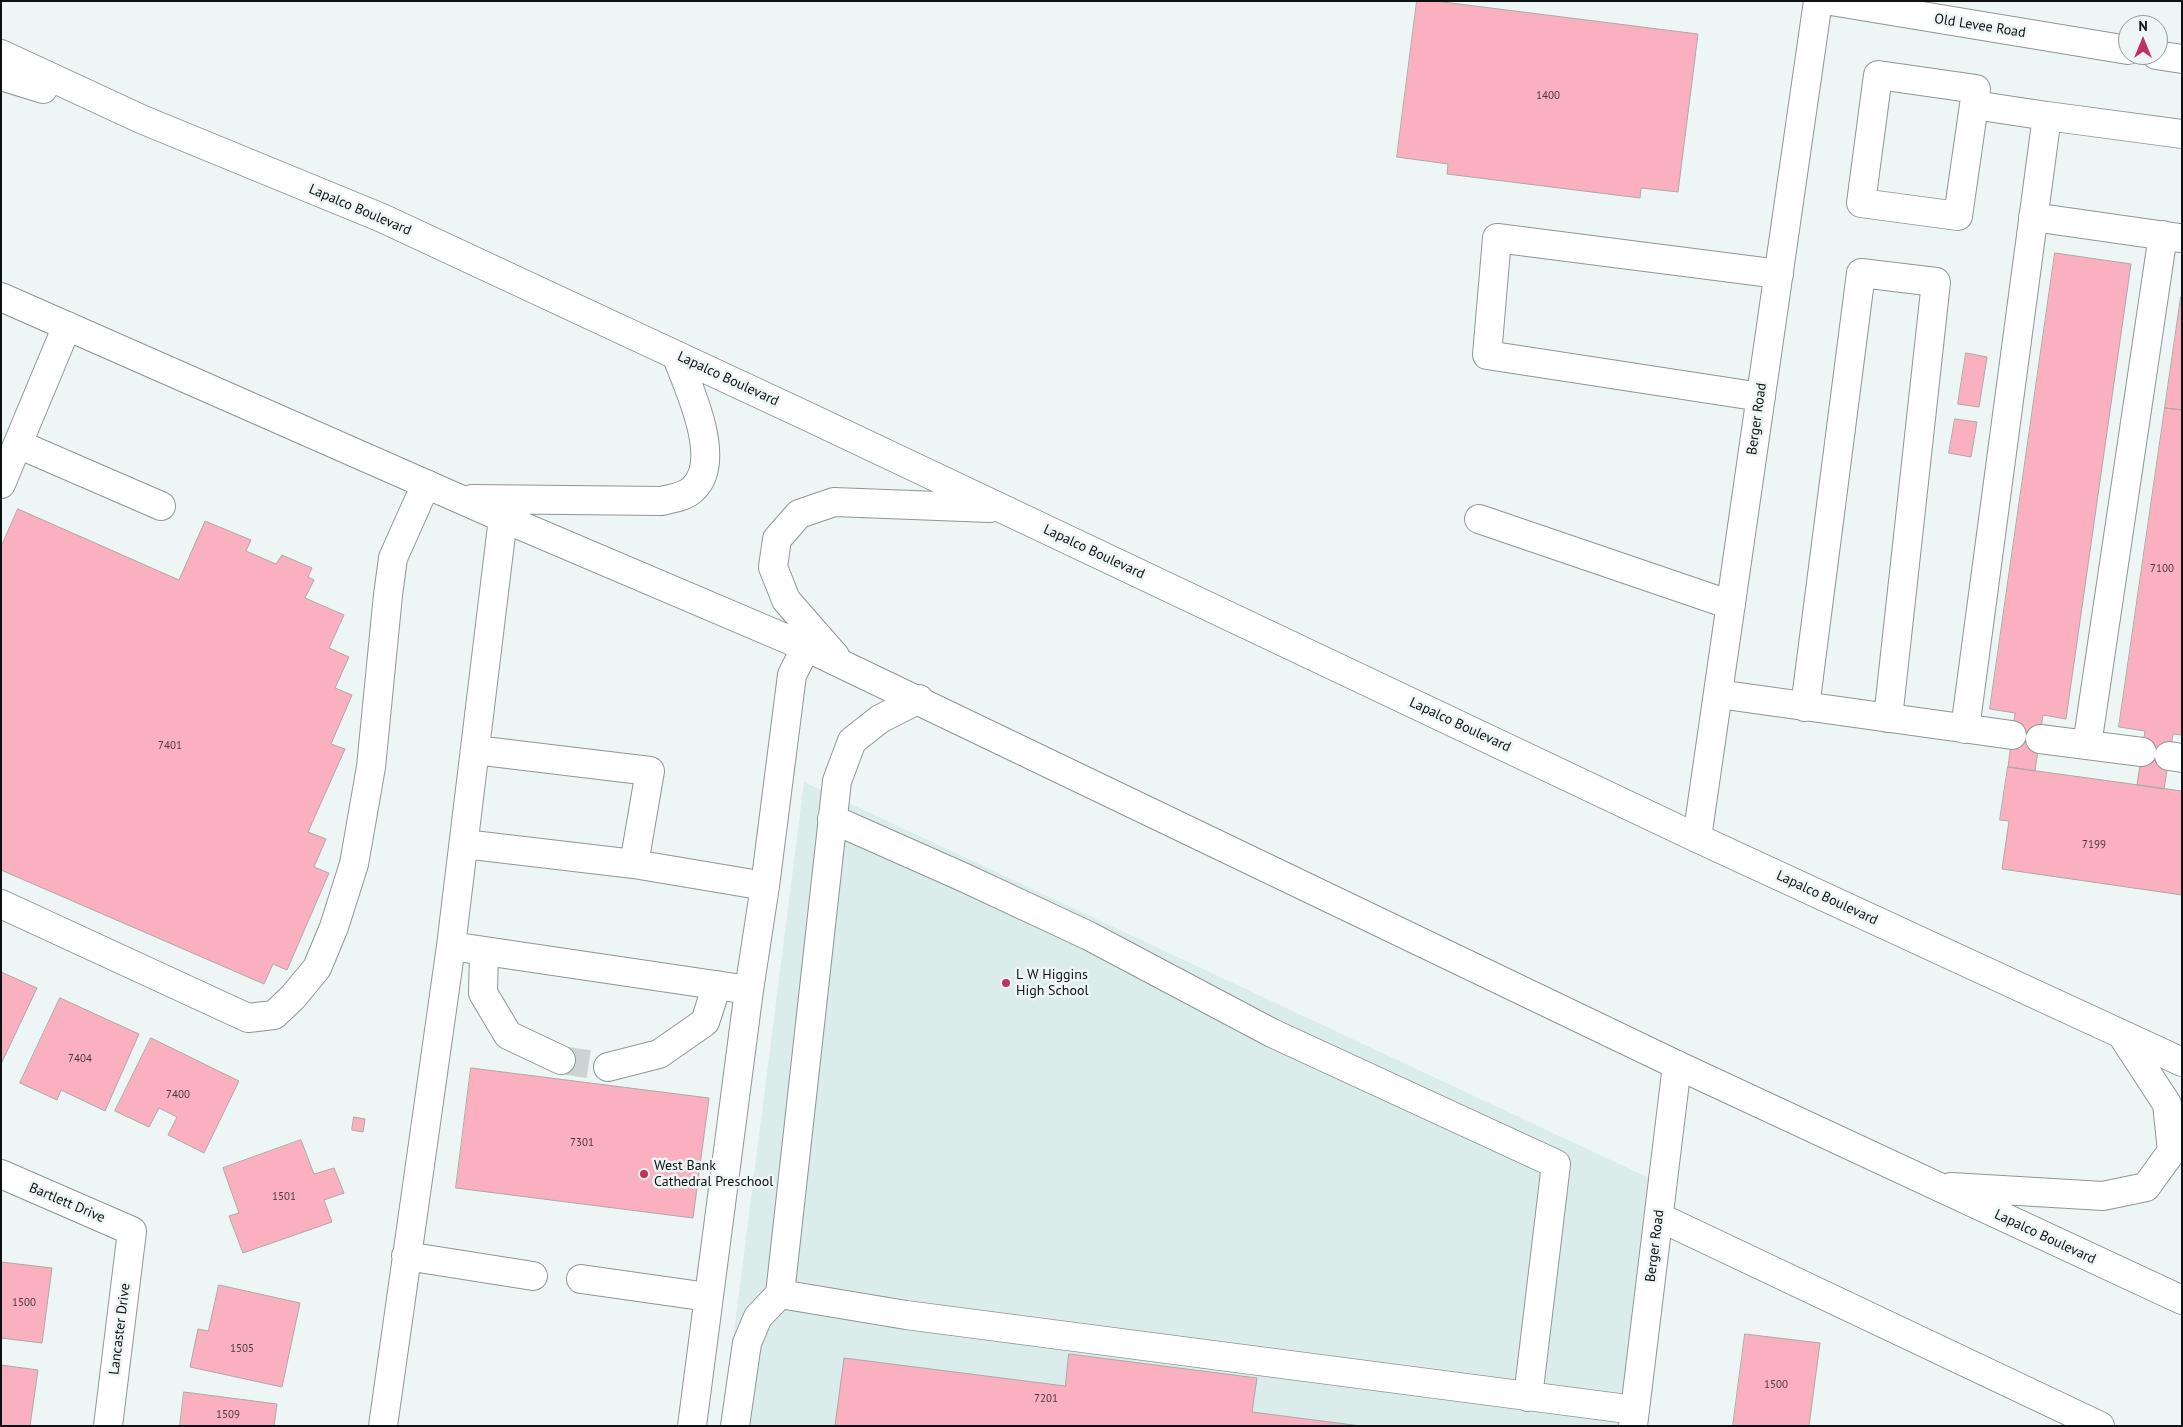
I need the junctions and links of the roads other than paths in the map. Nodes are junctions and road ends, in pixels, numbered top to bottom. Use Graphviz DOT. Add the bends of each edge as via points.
graph roads {
  1 [pos="1818,1"];
  2 [pos="1831,1"];
  3 [pos="2118,48"];
  4 [pos="1,54"];
  5 [pos="2168,57"];
  6 [pos="2182,59"];
  7 [pos="1,76"];
  8 [pos="1974,105"];
  9 [pos="2047,116"];
  10 [pos="140,119"];
  11 [pos="2182,134"];
  12 [pos="2033,217"];
  13 [pos="2172,236"];
  14 [pos="1779,274"];
  15 [pos="1,297"];
  16 [pos="67,326"];
  17 [pos="676,355"];
  18 [pos="1761,397"];
  19 [pos="18,444"];
  20 [pos="1,484"];
  21 [pos="426,484"];
  22 [pos="461,499"];
  23 [pos="161,506"];
  24 [pos="1002,509"];
  25 [pos="503,518"];
  26 [pos="1479,519"];
  27 [pos="1731,605"];
  28 [pos="806,646"];
  29 [pos="842,663"];
  30 [pos="1718,694"];
  31 [pos="919,699"];
  32 [pos="1805,707"];
  33 [pos="1888,718"];
  34 [pos="1965,728"];
  35 [pos="2012,736"];
  36 [pos="2040,739"];
  37 [pos="2087,746"];
  38 [pos="475,750"];
  39 [pos="2142,752"];
  40 [pos="832,819"];
  41 [pos="1697,838"];
  42 [pos="464,844"];
  43 [pos="634,864"];
  44 [pos="765,886"];
  45 [pos="1,904"];
  46 [pos="451,946"];
  47 [pos="484,951"];
  48 [pos="717,985"];
  49 [pos="749,990"];
  50 [pos="2122,1035"];
  51 [pos="561,1060"];
  52 [pos="2182,1062"];
  53 [pos="1677,1066"];
  54 [pos="608,1067"];
  55 [pos="1,1174"];
  56 [pos="1935,1186"];
  57 [pos="1659,1217"];
  58 [pos="132,1231"];
  59 [pos="406,1256"];
  60 [pos="533,1276"];
  61 [pos="581,1279"];
  62 [pos="780,1294"];
  63 [pos="708,1296"];
  64 [pos="2182,1300"];
  65 [pos="1528,1397"];
  66 [pos="1634,1418"];
  67 [pos="108,1426"];
  68 [pos="383,1426"];
  69 [pos="692,1426"];
  70 [pos="735,1426"];
  71 [pos="2100,1426"];
  1 -- 14 [label="main road, Berger Road"];
  2 -- 3 [label="main road, Old Levee Road"];
  4 -- 10 [label="main road, Lapalco Boulevard"];
  5 -- 6 [label="main road"];
  7 -- 10 [label="main road"];
  8 -- 8 [label="main road" via="1958,216 1861,202 1878,75 1976,89"];
  8 -- 9 [label="main road"];
  9 -- 11 [label="main road"];
  9 -- 12 [label="main road"];
  10 -- 17 [label="main road, Lapalco Boulevard" via="382,218"];
  12 -- 13 [label="main road"];
  12 -- 34 [label="main road"];
  13 -- 37 [label="main road"];
  14 -- 18 [label="main road, Berger Road"];
  14 -- 18 [label="main road" via="1497,238 1487,355"];
  15 -- 16 [label="main road, Lapalco Boulevard"];
  16 -- 19 [label="main road"];
  16 -- 21 [label="main road, Lapalco Boulevard"];
  17 -- 22 [label="main road" via="700,417 706,454 702,475 694,488 681,496 662,501"];
  17 -- 24 [label="main road, Lapalco Boulevard"];
  18 -- 27 [label="main road, Berger Road"];
  19 -- 20 [label="main road"];
  19 -- 23 [label="main road"];
  21 -- 22 [label="main road, Lapalco Boulevard"];
  21 -- 45 [label="main road" via="393,558 371,767 354,864 317,968 293,997 274,1015 248,1018"];
  22 -- 25 [label="main road, Lapalco Boulevard"];
  24 -- 29 [label="main road" via="834,502 799,514 777,539 773,567 786,600"];
  24 -- 41 [label="main road, Lapalco Boulevard"];
  25 -- 28 [label="main road, Lapalco Boulevard"];
  25 -- 38 [label="main road"];
  26 -- 27 [label="main road"];
  27 -- 30 [label="main road, Berger Road"];
  28 -- 29 [label="main road, Lapalco Boulevard"];
  28 -- 44 [label="main road" via="792,675"];
  29 -- 31 [label="main road, Lapalco Boulevard"];
  30 -- 32 [label="main road"];
  30 -- 41 [label="main road, Berger Road"];
  31 -- 40 [label="main road" via="880,718 852,741 837,780"];
  31 -- 53 [label="main road, Lapalco Boulevard"];
  32 -- 33 [label="main road"];
  32 -- 33 [label="main road" via="1861,273 1936,282"];
  33 -- 34 [label="main road"];
  34 -- 35 [label="main road"];
  36 -- 37 [label="main road"];
  37 -- 39 [label="main road"];
  38 -- 42 [label="main road"];
  38 -- 43 [label="main road" via="650,770"];
  40 -- 62 [label="main road"];
  40 -- 65 [label="main road" via="1090,936 1272,1033 1556,1164"];
  41 -- 50 [label="main road, Lapalco Boulevard"];
  42 -- 43 [label="main road"];
  42 -- 46 [label="main road"];
  43 -- 44 [label="main road"];
  44 -- 49 [label="main road"];
  46 -- 47 [label="main road"];
  46 -- 59 [label="main road"];
  47 -- 48 [label="main road"];
  47 -- 51 [label="main road" via="483,993 508,1035"];
  48 -- 49 [label="main road"];
  48 -- 54 [label="main road" via="705,1022 660,1054"];
  49 -- 63 [label="main road"];
  50 -- 52 [label="main road, Lapalco Boulevard"];
  50 -- 56 [label="main road" via="2167,1104 2172,1151 2146,1187 2103,1196"];
  53 -- 56 [label="main road, Lapalco Boulevard"];
  53 -- 57 [label="main road, Berger Road"];
  55 -- 58 [label="main road, Bartlett Drive"];
  56 -- 64 [label="main road, Lapalco Boulevard"];
  57 -- 66 [label="main road, Berger Road"];
  57 -- 71 [label="main road"];
  58 -- 67 [label="main road, Lancaster Drive"];
  59 -- 60 [label="main road"];
  59 -- 68 [label="main road"];
  61 -- 63 [label="main road"];
  62 -- 65 [label="main road" via="906,1315"];
  62 -- 70 [label="main road" via="758,1316 747,1344"];
  63 -- 69 [label="main road"];
  65 -- 66 [label="main road"];
}
